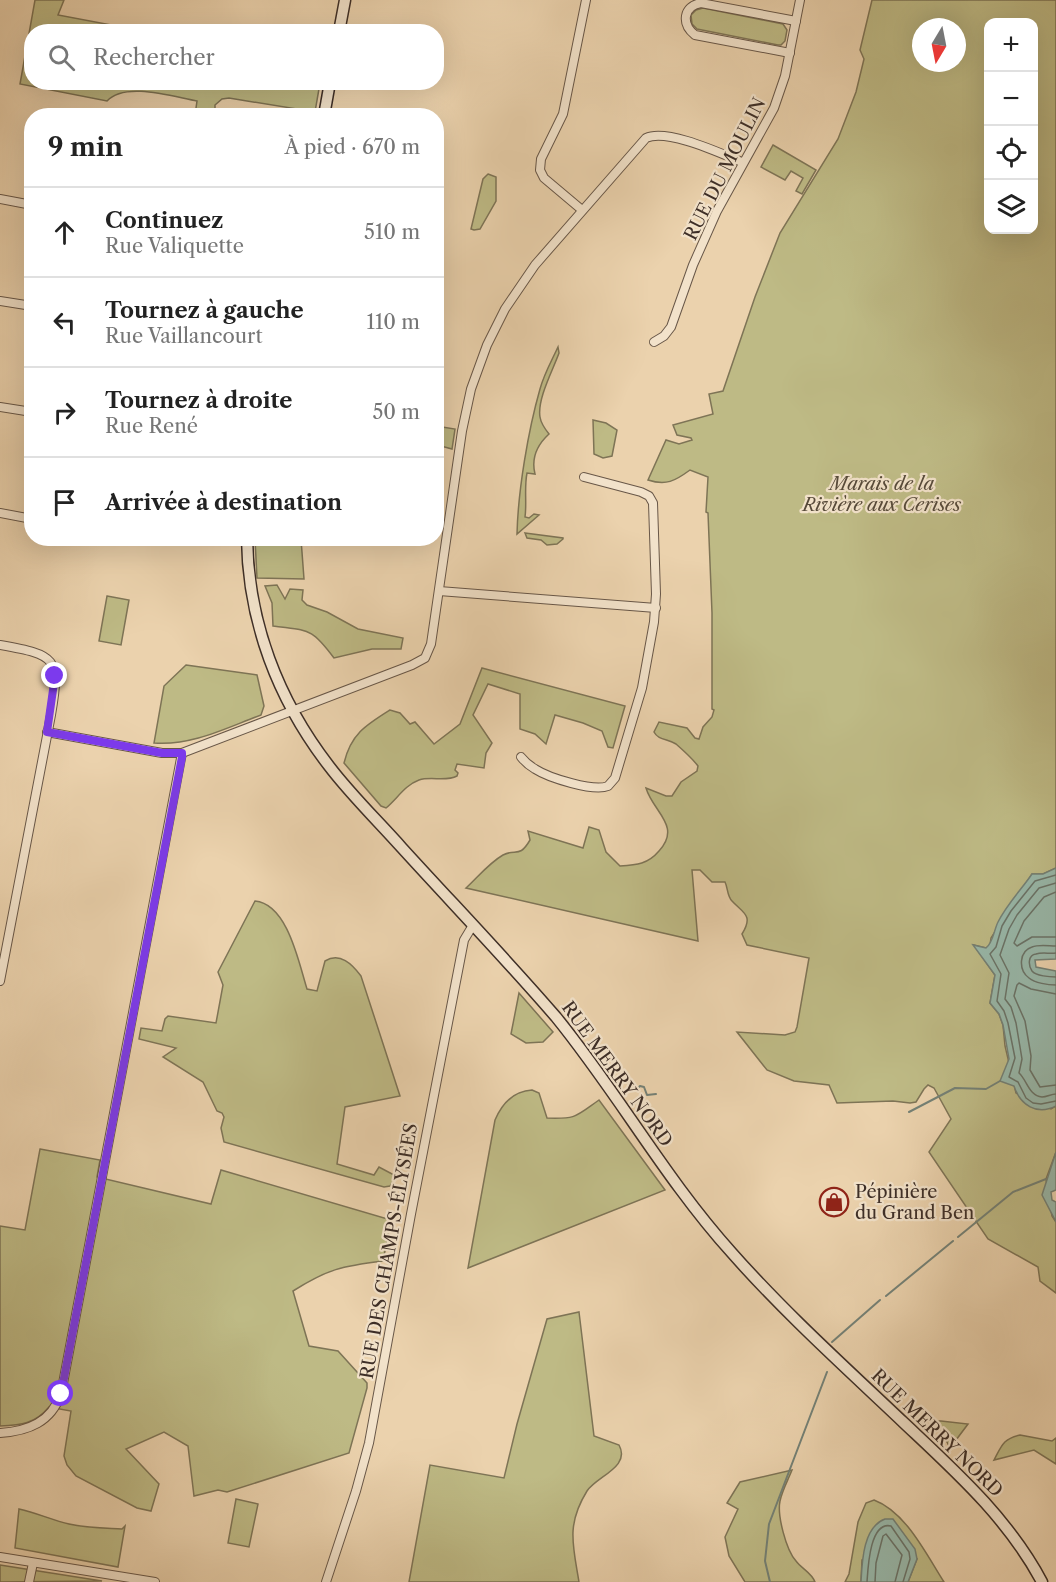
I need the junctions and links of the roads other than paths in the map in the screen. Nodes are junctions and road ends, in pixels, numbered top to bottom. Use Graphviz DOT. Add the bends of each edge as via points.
graph roads {
  1 [pos="345,0"];
  2 [pos="586,0"];
  3 [pos="800,0"];
  4 [pos="795,21"];
  5 [pos="340,24"];
  6 [pos="790,53"];
  7 [pos="329,90"];
  8 [pos="325,108"];
  9 [pos="742,162"];
  10 [pos="0,199"];
  11 [pos="24,204"];
  12 [pos="582,210"];
  13 [pos="0,301"];
  14 [pos="24,305"];
  15 [pos="654,342"];
  16 [pos="0,407"];
  17 [pos="24,411"];
  18 [pos="584,477"];
  19 [pos="0,513"];
  20 [pos="24,518"];
  21 [pos="248,546"];
  22 [pos="439,591"];
  23 [pos="656,608"];
  24 [pos="0,645"];
  25 [pos="292,711"];
  26 [pos="47,732"];
  27 [pos="182,753"];
  28 [pos="521,757"];
  29 [pos="473,925"];
  30 [pos="0,981"];
  31 [pos="0,1433"];
  32 [pos="0,1557"];
  33 [pos="33,1563"];
  34 [pos="30,1582"];
  35 [pos="155,1582"];
  36 [pos="326,1582"];
  37 [pos="1042,1582"];
  1 -- 5 [label="main road"];
  2 -- 12 [label="street" via="563,114 539,166 544,178"];
  3 -- 4 [label="street, RUE DU MOULIN"];
  4 -- 6 [label="street, RUE DU MOULIN"];
  4 -- 6 [label="street" via="701,3 692,6 685,17 687,27 695,35"];
  6 -- 9 [label="street, RUE DU MOULIN" via="776,103"];
  7 -- 8 [label="main road"];
  9 -- 12 [label="street" via="694,143 650,136"];
  9 -- 15 [label="street, RUE DU MOULIN" via="701,246 671,327"];
  10 -- 11 [label="street"];
  12 -- 22 [label="street" via="514,294 478,367 462,430"];
  13 -- 14 [label="street"];
  16 -- 17 [label="street"];
  18 -- 23 [label="street" via="641,492 651,499"];
  19 -- 20 [label="street"];
  21 -- 25 [label="main road, RUE MERRY NORD" via="260,632"];
  22 -- 23 [label="street"];
  22 -- 25 [label="street" via="430,649 425,658"];
  23 -- 28 [label="street" via="642,688 611,784 594,788 548,775"];
  24 -- 26 [label="street" via="37,652 53,666 55,683"];
  25 -- 27 [label="street"];
  25 -- 29 [label="main road, RUE MERRY NORD" via="343,784"];
  26 -- 27 [label="street" via="162,753"];
  26 -- 30 [label="street"];
  27 -- 31 [label="street" via="61,1394 43,1421"];
  29 -- 36 [label="street, RUE DES CHAMPS-ÉLYSÉES" via="464,940 369,1443"];
  29 -- 37 [label="main road, RUE MERRY NORD" via="572,1037 677,1186 732,1253 808,1332 986,1501"];
  32 -- 33 [label="street"];
  33 -- 34 [label="street"];
  33 -- 35 [label="street"];
}
